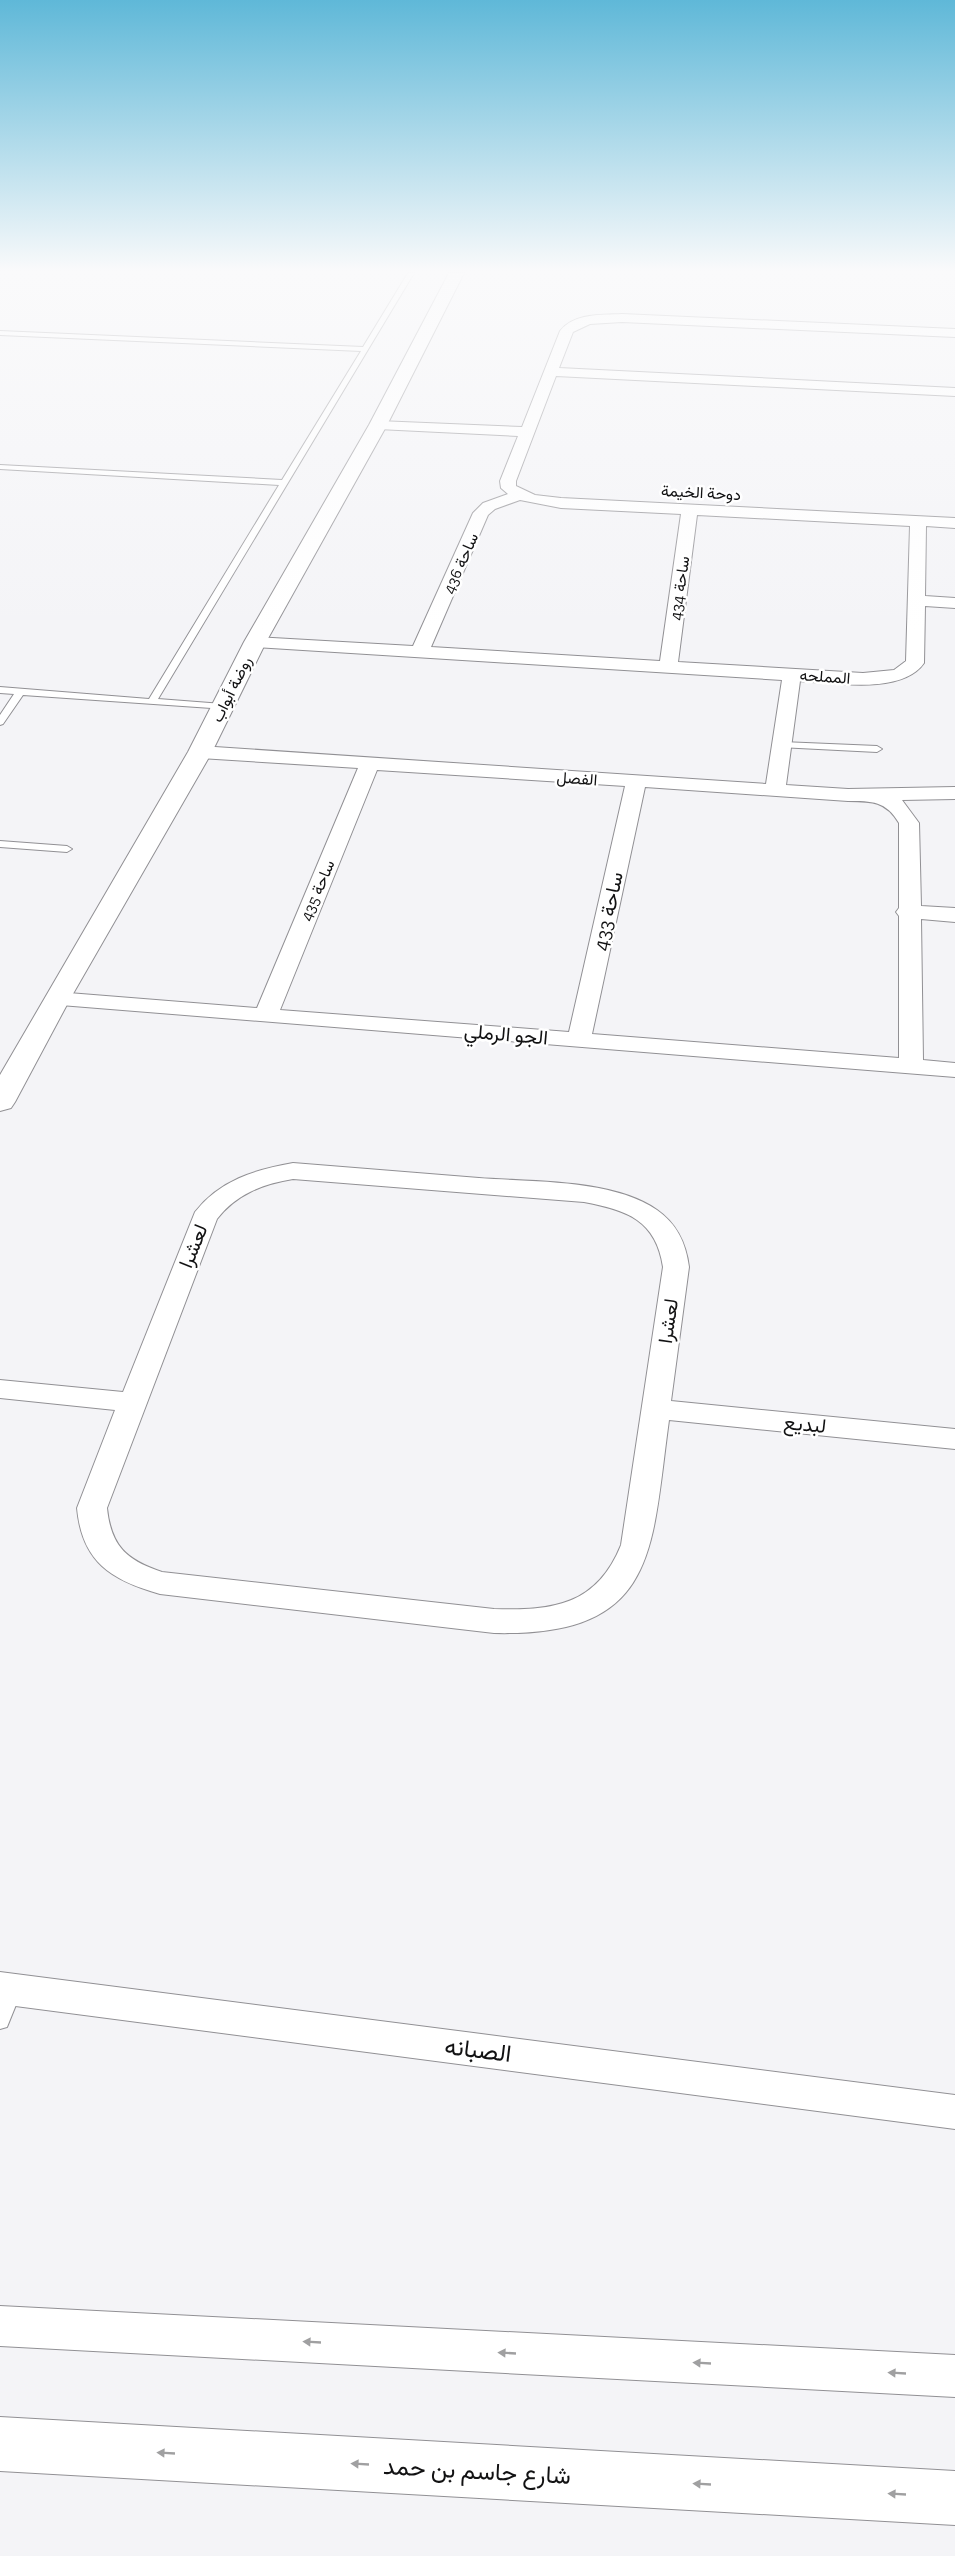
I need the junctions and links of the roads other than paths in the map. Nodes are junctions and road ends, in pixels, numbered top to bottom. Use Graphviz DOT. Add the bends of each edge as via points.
graph roads {
  1 [pos="340,392"];
  2 [pos="395,392"];
  3 [pos="545,392"];
  4 [pos="378,425"];
  5 [pos="529,432"];
  6 [pos="0,467"];
  7 [pos="285,483"];
  8 [pos="519,495"];
  9 [pos="690,509"];
  10 [pos="918,521"];
  11 [pos="955,523"];
  12 [pos="916,600"];
  13 [pos="955,603"];
  14 [pos="255,642"];
  15 [pos="420,651"];
  16 [pos="668,666"];
  17 [pos="792,674"];
  18 [pos="0,690"];
  19 [pos="21,691"];
  20 [pos="152,700"];
  21 [pos="223,707"];
  22 [pos="0,722"];
  23 [pos="782,745"];
  24 [pos="877,749"];
  25 [pos="200,752"];
  26 [pos="369,765"];
  27 [pos="636,782"];
  28 [pos="775,789"];
  29 [pos="955,793"];
  30 [pos="882,795"];
  31 [pos="0,844"];
  32 [pos="67,849"];
  33 [pos="907,912"];
  34 [pos="955,915"];
  35 [pos="56,999"];
  36 [pos="266,1015"];
  37 [pos="579,1040"];
  38 [pos="911,1066"];
  39 [pos="955,1070"];
  40 [pos="0,1102"];
  41 [pos="0,1389"];
  42 [pos="132,1402"];
  43 [pos="655,1408"];
  44 [pos="955,1439"];
  45 [pos="4,1999"];
  46 [pos="955,2112"];
  47 [pos="0,2326"];
  48 [pos="955,2376"];
  49 [pos="0,2444"];
  50 [pos="955,2498"];
  1 -- 7 [label="lane"];
  2 -- 4 [label="street, روضة أبواب"];
  3 -- 5 [label="street"];
  4 -- 5 [label="street"];
  4 -- 14 [label="street, روضة أبواب"];
  5 -- 8 [label="street" via="508,481 508,488"];
  6 -- 7 [label="lane"];
  7 -- 20 [label="lane"];
  8 -- 9 [label="street, دوحة الخيمة" via="561,503"];
  8 -- 15 [label="street, ساحة 436" via="481,513"];
  9 -- 10 [label="street, دوحة الخيمة"];
  9 -- 16 [label="street, ساحة 434"];
  10 -- 11 [label="street, دوحة الخيمة"];
  10 -- 12 [label="street, المملحه"];
  12 -- 13 [label="street"];
  12 -- 17 [label="street, المملحه" via="915,663 906,672 863,679"];
  14 -- 15 [label="street, المملحه"];
  14 -- 21 [label="street, روضة أبواب"];
  15 -- 16 [label="street, المملحه"];
  16 -- 17 [label="street, المملحه"];
  17 -- 23 [label="street"];
  18 -- 19 [label="lane"];
  19 -- 20 [label="lane"];
  19 -- 22 [label="lane"];
  20 -- 21 [label="lane"];
  21 -- 25 [label="street, روضة أبواب"];
  23 -- 24 [label="lane"];
  23 -- 28 [label="street"];
  25 -- 26 [label="street, الفصل"];
  25 -- 35 [label="street, روضة أبواب"];
  26 -- 27 [label="street, الفصل"];
  26 -- 36 [label="street, ساحة 435"];
  27 -- 28 [label="street, الفصل"];
  27 -- 37 [label="street, ساحة 433"];
  28 -- 30 [label="street, الفصل"];
  29 -- 30 [label="street, الفصل"];
  30 -- 33 [label="street" via="900,808 909,823"];
  31 -- 32 [label="lane"];
  33 -- 34 [label="street"];
  33 -- 38 [label="street"];
  35 -- 36 [label="street, الجو الرملي"];
  35 -- 40 [label="street, روضة أبواب"];
  36 -- 37 [label="street, الجو الرملي"];
  37 -- 38 [label="street, الجو الرملي"];
  38 -- 39 [label="street, الجو الرملي"];
  41 -- 42 [label="street"];
  42 -- 43 [label="street, لعشرا" via="204,1218 213,1204 247,1182 302,1171 584,1194 627,1204 654,1219 668,1234 675,1250 676,1267"];
  42 -- 43 [label="street, لعشرا" via="92,1508 92,1527 100,1546 114,1562 135,1575 169,1584 523,1623 552,1620 579,1611 610,1591 631,1565"];
  43 -- 44 [label="street, لبديع"];
  45 -- 46 [label="street, الصبانه"];
  48 -- 47 [label="street, one-way"];
  50 -- 49 [label="street, شارع جاسم بن حمد, one-way"];
}
